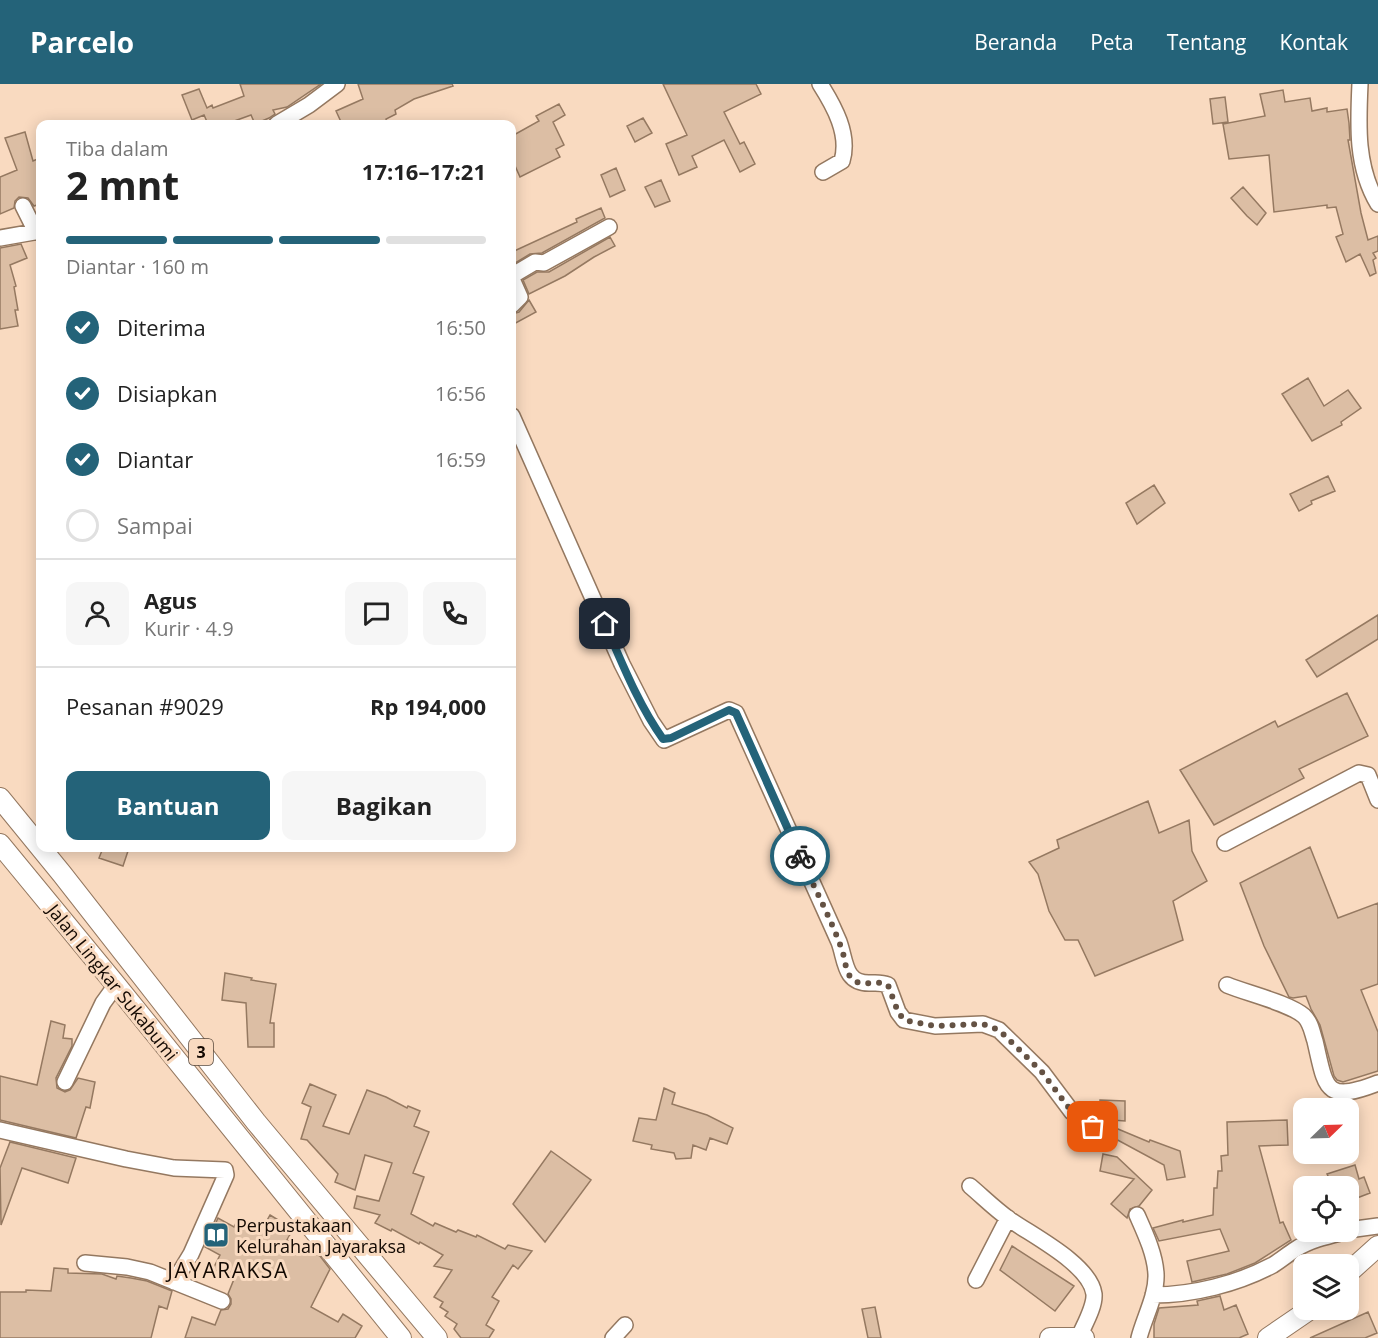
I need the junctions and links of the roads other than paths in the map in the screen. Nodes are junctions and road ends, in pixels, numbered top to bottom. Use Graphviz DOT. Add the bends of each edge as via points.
graph roads {
  1 [pos="337,84"];
  2 [pos="820,84"];
  3 [pos="1360,84"];
  4 [pos="284,120"];
  5 [pos="823,172"];
  6 [pos="1378,204"];
  7 [pos="23,206"];
  8 [pos="609,227"];
  9 [pos="36,228"];
  10 [pos="36,231"];
  11 [pos="0,238"];
  12 [pos="516,272"];
  13 [pos="516,425"];
  14 [pos="0,798"];
  15 [pos="1378,800"];
  16 [pos="36,842"];
  17 [pos="1225,843"];
  18 [pos="0,844"];
  19 [pos="44,852"];
  20 [pos="62,874"];
  21 [pos="40,894"];
  22 [pos="116,985"];
  23 [pos="1227,986"];
  24 [pos="65,1082"];
  25 [pos="1378,1083"];
  26 [pos="0,1130"];
  27 [pos="1103,1134"];
  28 [pos="970,1186"];
  29 [pos="1137,1215"];
  30 [pos="1008,1218"];
  31 [pos="1378,1226"];
  32 [pos="1359,1229"];
  33 [pos="1311,1242"];
  34 [pos="1373,1251"];
  35 [pos="85,1263"];
  36 [pos="1359,1264"];
  37 [pos="976,1280"];
  38 [pos="174,1282"];
  39 [pos="1152,1295"];
  40 [pos="222,1301"];
  41 [pos="384,1317"];
  42 [pos="1294,1320"];
  43 [pos="625,1325"];
  44 [pos="1079,1337"];
  45 [pos="392,1338"];
  46 [pos="401,1338"];
  47 [pos="437,1338"];
  48 [pos="613,1338"];
  49 [pos="1050,1338"];
  50 [pos="1084,1338"];
  51 [pos="1139,1338"];
  52 [pos="1268,1338"];
  1 -- 4 [label="street"];
  2 -- 5 [label="street" via="831,100 846,148 842,161"];
  3 -- 6 [label="street" via="1361,161"];
  7 -- 9 [label="street"];
  8 -- 12 [label="street" via="547,261 535,262"];
  10 -- 11 [label="street"];
  13 -- 27 [label="street" via="622,664 664,740 729,710 736,713 853,980 888,985 901,1017 912,1023 983,1024 999,1030 1042,1072 1072,1112"];
  14 -- 16 [label="main road, Jalan Lingkar Sukabumi / 3"];
  15 -- 17 [label="street" via="1368,774 1359,773"];
  18 -- 21 [label="main road, Jalan Lingkar Sukabumi / 3"];
  19 -- 20 [label="main road, Jalan Lingkar Sukabumi / 3"];
  20 -- 21 [label="main road"];
  20 -- 47 [label="main road, Jalan Lingkar Sukabumi / 3" via="256,1122"];
  21 -- 22 [label="main road, Jalan Lingkar Sukabumi / 3"];
  22 -- 24 [label="street" via="103,1003"];
  22 -- 41 [label="main road, Jalan Lingkar Sukabumi / 3"];
  23 -- 25 [label="street" via="1304,1016 1312,1030 1328,1088 1341,1093"];
  26 -- 38 [label="street" via="174,1168 225,1170 226,1176 195,1245"];
  28 -- 30 [label="street"];
  29 -- 39 [label="street" via="1155,1266"];
  30 -- 37 [label="street"];
  30 -- 44 [label="street" via="1058,1251 1091,1284 1094,1298"];
  31 -- 32 [label="street"];
  33 -- 39 [label="street" via="1265,1268 1219,1285 1179,1295"];
  34 -- 36 [label="main road"];
  35 -- 38 [label="street" via="127,1267"];
  38 -- 40 [label="street"];
  39 -- 51 [label="street"];
  41 -- 45 [label="main road"];
  41 -- 46 [label="main road, 3"];
  42 -- 52 [label="main road"];
  43 -- 48 [label="street"];
  44 -- 49 [label="main road"];
  44 -- 50 [label="main road"];
}
